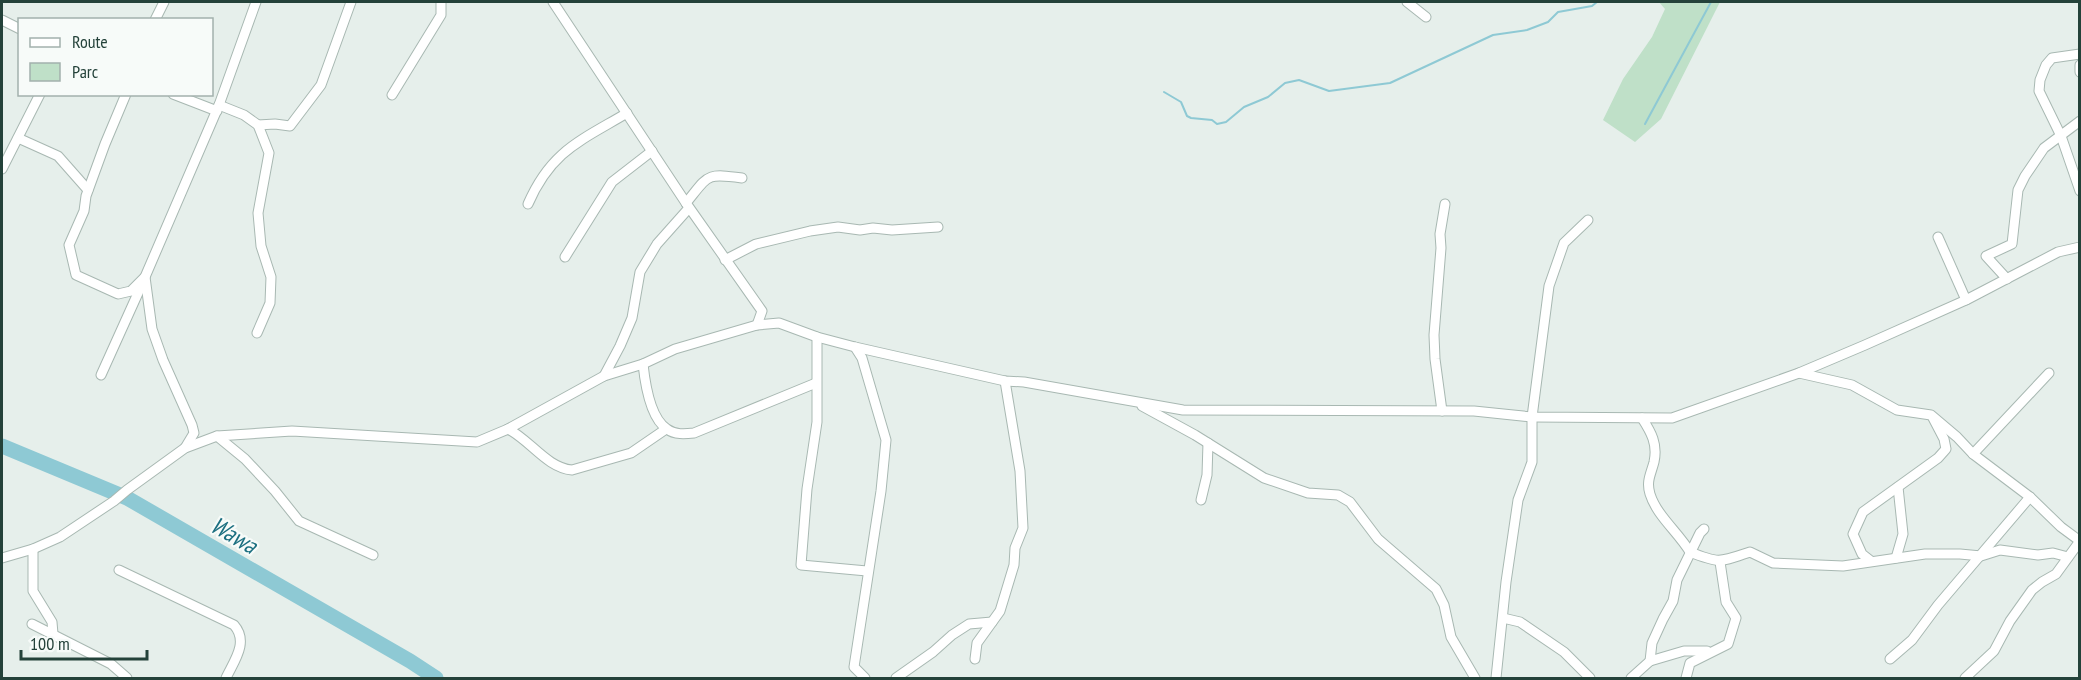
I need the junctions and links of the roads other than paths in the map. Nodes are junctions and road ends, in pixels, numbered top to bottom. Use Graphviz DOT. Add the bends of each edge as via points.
graph roads {
  1 [pos="164,2"];
  2 [pos="256,2"];
  3 [pos="351,2"];
  4 [pos="441,2"];
  5 [pos="553,2"];
  6 [pos="1407,2"];
  7 [pos="1426,17"];
  8 [pos="156,18"];
  9 [pos="2,20"];
  10 [pos="18,28"];
  11 [pos="2079,54"];
  12 [pos="2079,65"];
  13 [pos="2079,72"];
  14 [pos="392,94"];
  15 [pos="39,96"];
  16 [pos="125,96"];
  17 [pos="179,96"];
  18 [pos="218,108"];
  19 [pos="627,113"];
  20 [pos="2079,121"];
  21 [pos="258,125"];
  22 [pos="2061,136"];
  23 [pos="18,138"];
  24 [pos="652,151"];
  25 [pos="2,169"];
  26 [pos="742,178"];
  27 [pos="88,190"];
  28 [pos="2079,190"];
  29 [pos="528,204"];
  30 [pos="1445,204"];
  31 [pos="688,206"];
  32 [pos="1588,219"];
  33 [pos="938,227"];
  34 [pos="1938,237"];
  35 [pos="2079,247"];
  36 [pos="565,257"];
  37 [pos="725,260"];
  38 [pos="145,278"];
  39 [pos="2007,279"];
  40 [pos="1966,300"];
  41 [pos="762,311"];
  42 [pos="779,323"];
  43 [pos="757,325"];
  44 [pos="257,333"];
  45 [pos="817,337"];
  46 [pos="855,347"];
  47 [pos="643,364"];
  48 [pos="1815,366"];
  49 [pos="1799,373"];
  50 [pos="2049,373"];
  51 [pos="101,375"];
  52 [pos="604,376"];
  53 [pos="1827,379"];
  54 [pos="1005,381"];
  55 [pos="816,383"];
  56 [pos="1137,403"];
  57 [pos="1442,411"];
  58 [pos="1931,415"];
  59 [pos="1532,417"];
  60 [pos="1642,418"];
  61 [pos="508,429"];
  62 [pos="666,429"];
  63 [pos="217,436"];
  64 [pos="1208,443"];
  65 [pos="185,448"];
  66 [pos="1972,454"];
  67 [pos="1898,487"];
  68 [pos="2030,497"];
  69 [pos="1201,500"];
  70 [pos="1704,529"];
  71 [pos="2079,541"];
  72 [pos="33,549"];
  73 [pos="1690,552"];
  74 [pos="373,555"];
  75 [pos="1981,555"];
  76 [pos="2068,557"];
  77 [pos="2,558"];
  78 [pos="1896,558"];
  79 [pos="1871,561"];
  80 [pos="1720,562"];
  81 [pos="119,570"];
  82 [pos="867,571"];
  83 [pos="1503,618"];
  84 [pos="992,622"];
  85 [pos="32,624"];
  86 [pos="53,634"];
  87 [pos="1716,651"];
  88 [pos="975,659"];
  89 [pos="1890,659"];
  90 [pos="1650,661"];
  91 [pos="127,678"];
  92 [pos="226,678"];
  93 [pos="865,678"];
  94 [pos="896,678"];
  95 [pos="1475,678"];
  96 [pos="1496,678"];
  97 [pos="1590,678"];
  98 [pos="1631,678"];
  99 [pos="1686,678"];
  100 [pos="1965,678"];
  1 -- 8 [label="street"];
  2 -- 18 [label="street"];
  3 -- 21 [label="street" via="321,85 290,126"];
  4 -- 14 [label="street" via="441,15"];
  5 -- 19 [label="street"];
  6 -- 7 [label="street"];
  9 -- 10 [label="street"];
  11 -- 22 [label="street" via="2052,58 2040,80 2038,91"];
  12 -- 13 [label="street"];
  15 -- 23 [label="street"];
  16 -- 27 [label="street"];
  17 -- 18 [label="street"];
  18 -- 21 [label="street" via="244,115"];
  18 -- 38 [label="street"];
  19 -- 24 [label="street"];
  19 -- 29 [label="street" via="563,153 549,166"];
  20 -- 22 [label="street"];
  21 -- 44 [label="street" via="269,153 258,213 261,246 271,277 270,303"];
  22 -- 28 [label="street"];
  22 -- 39 [label="street" via="2044,148 2018,190 2012,244 1986,256"];
  23 -- 25 [label="street"];
  23 -- 27 [label="street" via="58,156"];
  24 -- 31 [label="street"];
  24 -- 36 [label="street" via="612,182"];
  26 -- 31 [label="street" via="715,174 704,181"];
  27 -- 38 [label="street" via="84,211 69,245 76,275 118,294 131,291"];
  30 -- 57 [label="street" via="1434,335"];
  31 -- 37 [label="street"];
  31 -- 52 [label="street" via="640,272 632,318"];
  32 -- 59 [label="street" via="1564,243 1549,286"];
  33 -- 37 [label="street" via="860,231 837,227 810,231 756,244"];
  34 -- 40 [label="street"];
  35 -- 39 [label="street" via="2058,252"];
  37 -- 41 [label="street"];
  38 -- 51 [label="street"];
  38 -- 65 [label="street" via="152,329 194,433"];
  39 -- 40 [label="street"];
  40 -- 48 [label="street"];
  41 -- 42 [label="street"];
  41 -- 43 [label="street"];
  42 -- 43 [label="street"];
  42 -- 45 [label="street"];
  43 -- 47 [label="street" via="675,349"];
  45 -- 46 [label="street"];
  45 -- 55 [label="street"];
  46 -- 54 [label="street"];
  46 -- 82 [label="street" via="862,358 886,440"];
  47 -- 52 [label="street"];
  47 -- 62 [label="street" via="654,411"];
  48 -- 49 [label="street"];
  48 -- 53 [label="street"];
  49 -- 53 [label="street"];
  49 -- 60 [label="street" via="1672,418"];
  50 -- 66 [label="street"];
  52 -- 61 [label="street"];
  53 -- 58 [label="street" via="1852,385 1897,410"];
  54 -- 56 [label="street"];
  54 -- 84 [label="street" via="1020,471 1023,528 1000,611"];
  55 -- 62 [label="street" via="694,434"];
  55 -- 82 [label="street" via="817,422 801,565"];
  56 -- 57 [label="street" via="1183,410"];
  56 -- 64 [label="street"];
  57 -- 59 [label="street"];
  58 -- 66 [label="street"];
  58 -- 67 [label="street" via="1946,449"];
  59 -- 60 [label="street"];
  59 -- 83 [label="street" via="1532,462 1518,500"];
  60 -- 73 [label="street" via="1655,445 1654,462 1647,478 1649,492"];
  61 -- 62 [label="street" via="522,436 548,460 572,470 631,453"];
  61 -- 63 [label="street" via="477,442 292,431"];
  63 -- 65 [label="street"];
  63 -- 74 [label="street" via="275,490 298,521"];
  64 -- 69 [label="street"];
  64 -- 95 [label="street" via="1264,478 1308,493 1338,495 1350,502 1378,539 1436,589 1451,637"];
  65 -- 72 [label="street" via="60,537"];
  66 -- 68 [label="street"];
  67 -- 78 [label="street" via="1904,534"];
  67 -- 79 [label="street" via="1863,512 1853,534 1862,554"];
  68 -- 71 [label="street"];
  68 -- 75 [label="street"];
  70 -- 73 [label="street"];
  71 -- 76 [label="street"];
  72 -- 77 [label="street"];
  72 -- 86 [label="street" via="33,591 52,622"];
  73 -- 80 [label="street"];
  73 -- 90 [label="street" via="1677,580 1673,601 1652,643"];
  75 -- 76 [label="street" via="2000,550"];
  75 -- 78 [label="street"];
  75 -- 89 [label="street" via="1912,640"];
  76 -- 100 [label="street" via="2056,574 2032,590 1994,651"];
  78 -- 79 [label="street"];
  79 -- 80 [label="street" via="1843,566 1773,563 1750,552"];
  80 -- 87 [label="street" via="1726,602 1736,618 1728,644"];
  81 -- 92 [label="street" via="234,625 240,632 241,646"];
  82 -- 93 [label="street" via="854,667"];
  83 -- 96 [label="street"];
  83 -- 97 [label="street" via="1520,622 1564,652"];
  84 -- 88 [label="street" via="977,643"];
  84 -- 94 [label="street" via="969,624"];
  85 -- 86 [label="street"];
  86 -- 91 [label="street" via="111,664"];
  87 -- 90 [label="street" via="1684,651"];
  87 -- 99 [label="street" via="1690,663"];
  90 -- 98 [label="street"];
}
